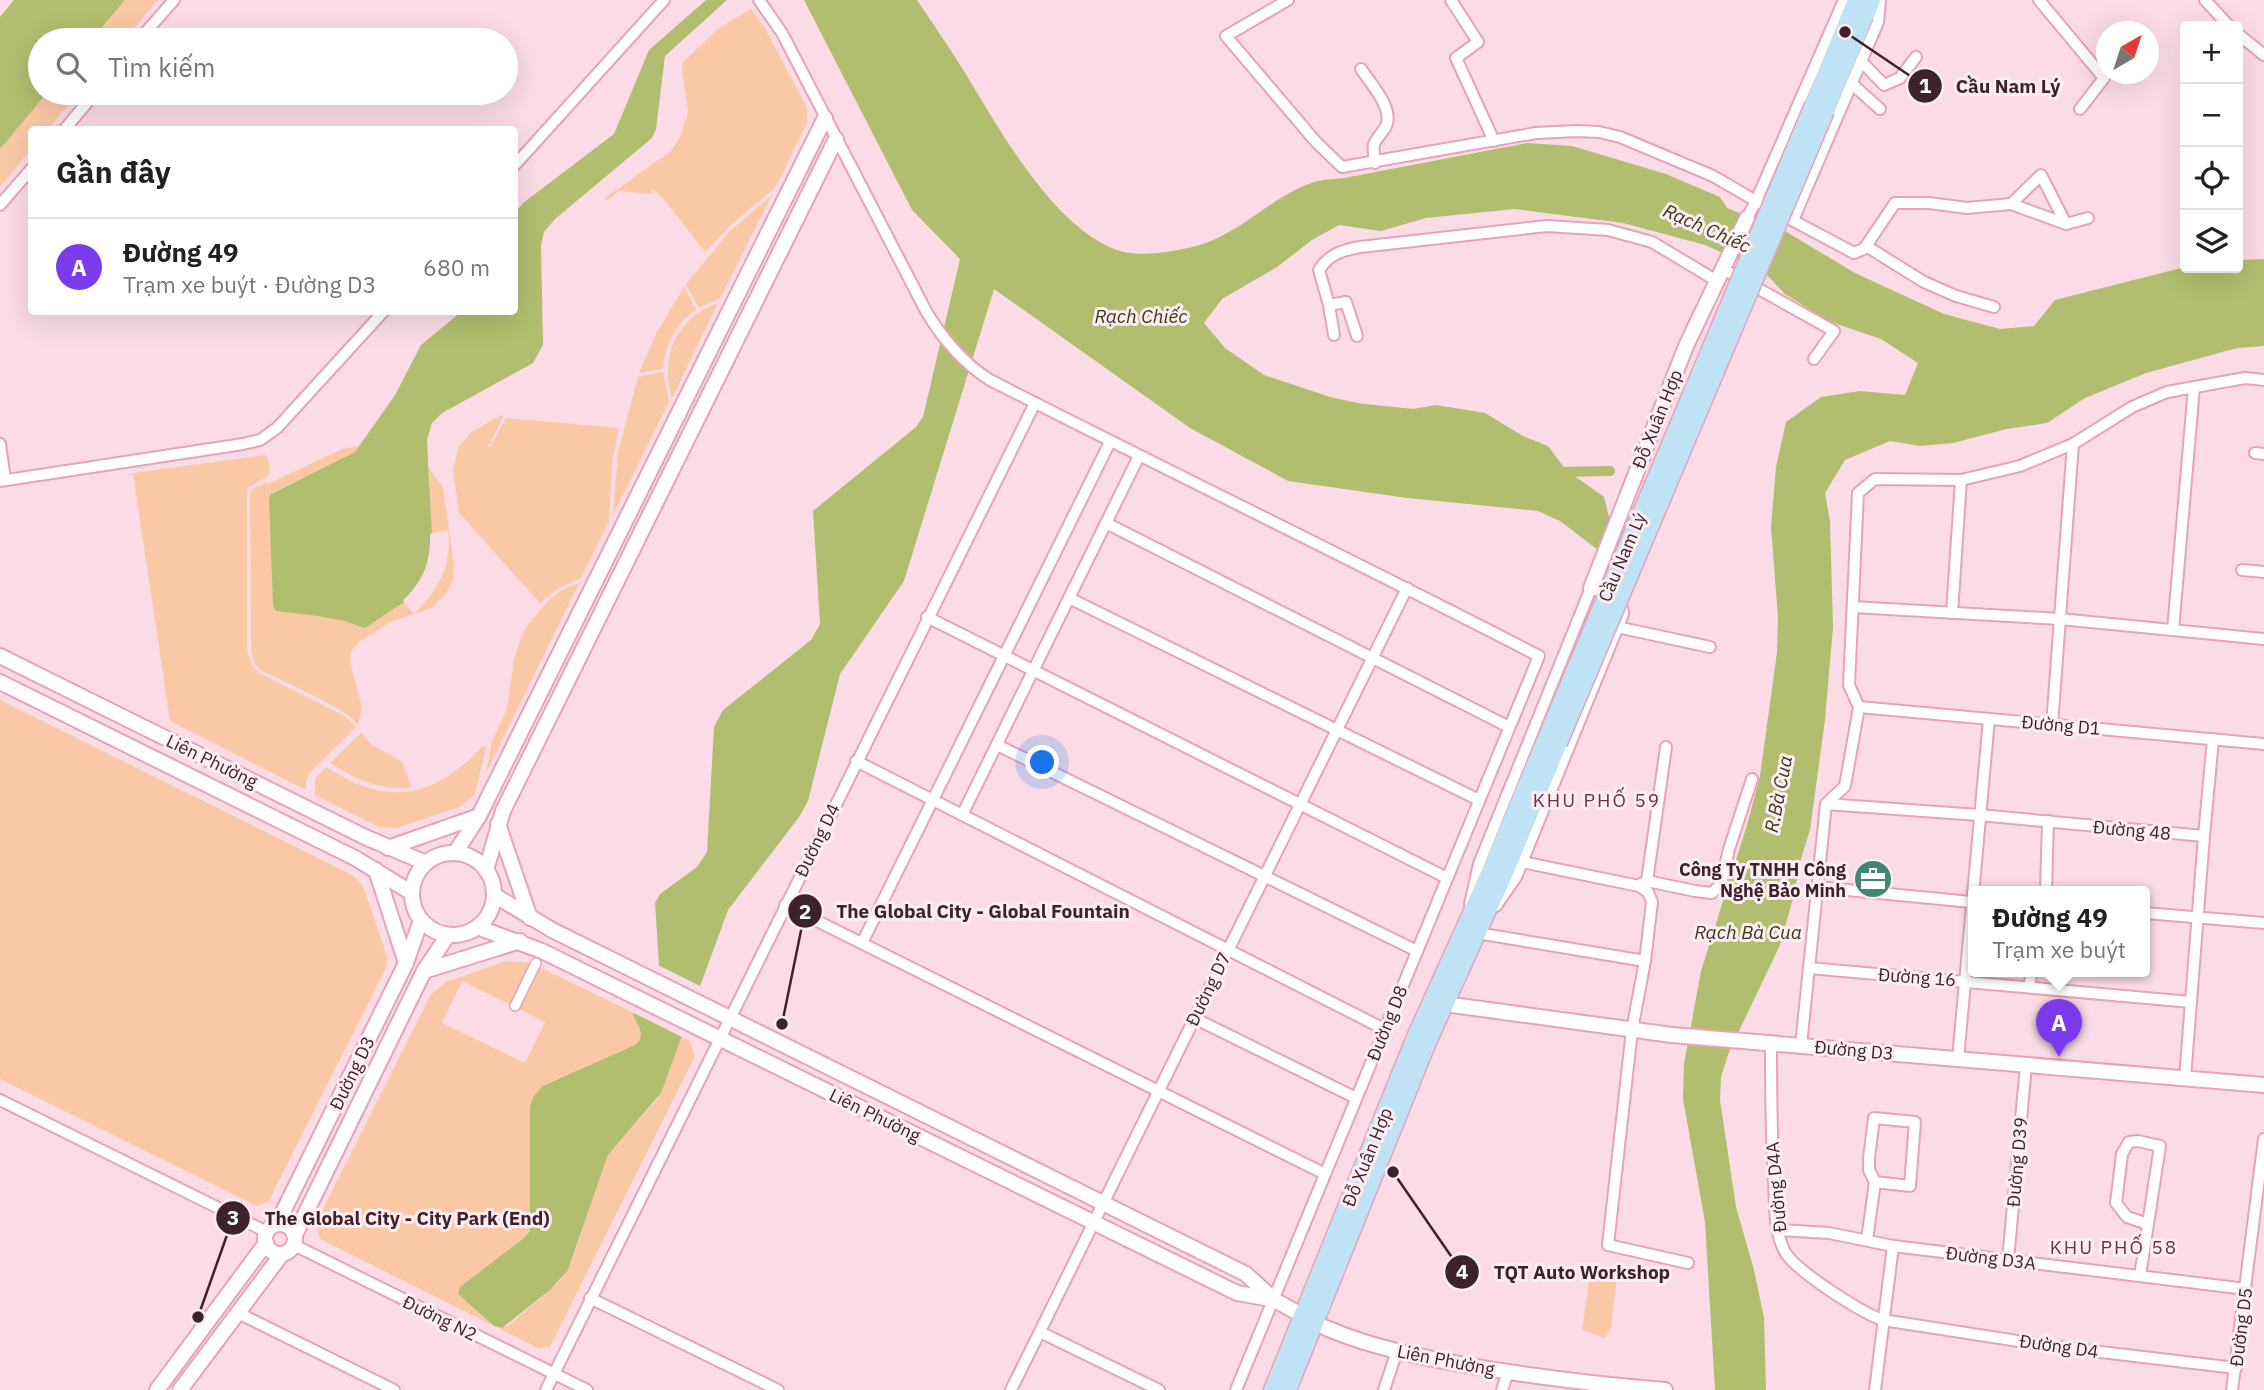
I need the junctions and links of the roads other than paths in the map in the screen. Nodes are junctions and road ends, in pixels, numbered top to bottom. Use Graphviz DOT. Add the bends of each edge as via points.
graph roads {
  1 [pos="174,0"];
  2 [pos="664,0"];
  3 [pos="759,0"];
  4 [pos="1288,0"];
  5 [pos="1451,0"];
  6 [pos="1844,0"];
  7 [pos="1856,0"];
  8 [pos="1872,0"];
  9 [pos="1880,0"];
  10 [pos="2039,0"];
  11 [pos="2205,0"];
  12 [pos="2224,21"];
  13 [pos="150,28"];
  14 [pos="2243,38"];
  15 [pos="2264,55"];
  16 [pos="1916,57"];
  17 [pos="1861,61"];
  18 [pos="1361,69"];
  19 [pos="1852,84"];
  20 [pos="85,105"];
  21 [pos="1819,108"];
  22 [pos="1880,109"];
  23 [pos="2080,109"];
  24 [pos="825,118"];
  25 [pos="67,126"];
  26 [pos="836,139"];
  27 [pos="1494,141"];
  28 [pos="518,162"];
  29 [pos="1375,163"];
  30 [pos="28,173"];
  31 [pos="1756,201"];
  32 [pos="2011,204"];
  33 [pos="0,205"];
  34 [pos="1747,218"];
  35 [pos="2088,218"];
  36 [pos="1793,220"];
  37 [pos="2066,224"];
  38 [pos="1866,246"];
  39 [pos="1720,275"];
  40 [pos="1329,305"];
  41 [pos="1994,307"];
  42 [pos="731,309"];
  43 [pos="380,315"];
  44 [pos="747,318"];
  45 [pos="1334,335"];
  46 [pos="1357,336"];
  47 [pos="1814,359"];
  48 [pos="2264,380"];
  49 [pos="2194,387"];
  50 [pos="1035,403"];
  51 [pos="1110,442"];
  52 [pos="0,444"];
  53 [pos="2073,444"];
  54 [pos="1139,456"];
  55 [pos="3,480"];
  56 [pos="1961,480"];
  57 [pos="1106,523"];
  58 [pos="619,533"];
  59 [pos="636,542"];
  60 [pos="2242,570"];
  61 [pos="2264,572"];
  62 [pos="1406,588"];
  63 [pos="1591,588"];
  64 [pos="1069,598"];
  65 [pos="1853,607"];
  66 [pos="1952,612"];
  67 [pos="927,617"];
  68 [pos="2060,619"];
  69 [pos="1617,627"];
  70 [pos="2174,630"];
  71 [pos="2264,639"];
  72 [pos="1710,647"];
  73 [pos="0,656"];
  74 [pos="1004,657"];
  75 [pos="1372,658"];
  76 [pos="1033,672"];
  77 [pos="0,682"];
  78 [pos="55,683"];
  79 [pos="45,705"];
  80 [pos="1859,707"];
  81 [pos="1989,719"];
  82 [pos="2052,724"];
  83 [pos="1509,727"];
  84 [pos="1336,730"];
  85 [pos="2213,739"];
  86 [pos="1553,741"];
  87 [pos="2264,744"];
  88 [pos="997,745"];
  89 [pos="1666,747"];
  90 [pos="510,752"];
  91 [pos="528,761"];
  92 [pos="856,761"];
  93 [pos="1752,779"];
  94 [pos="933,800"];
  95 [pos="1479,800"];
  96 [pos="1826,804"];
  97 [pos="1299,805"];
  98 [pos="1979,815"];
  99 [pos="479,816"];
  100 [pos="962,816"];
  101 [pos="2048,821"];
  102 [pos="498,824"];
  103 [pos="2204,836"];
  104 [pos="388,848"];
  105 [pos="455,853"];
  106 [pos="1522,862"];
  107 [pos="426,863"];
  108 [pos="376,870"];
  109 [pos="486,870"];
  110 [pos="1264,876"];
  111 [pos="1447,878"];
  112 [pos="1645,886"];
  113 [pos="1972,886"];
  114 [pos="2046,886"];
  115 [pos="1817,887"];
  116 [pos="412,893"];
  117 [pos="494,895"];
  118 [pos="1968,902"];
  119 [pos="785,905"];
  120 [pos="2150,913"];
  121 [pos="2199,917"];
  122 [pos="530,918"];
  123 [pos="421,920"];
  124 [pos="2264,923"];
  125 [pos="477,927"];
  126 [pos="1471,929"];
  127 [pos="447,935"];
  128 [pos="520,941"];
  129 [pos="1968,942"];
  130 [pos="862,943"];
  131 [pos="1227,950"];
  132 [pos="1417,951"];
  133 [pos="1645,961"];
  134 [pos="536,962"];
  135 [pos="406,963"];
  136 [pos="1809,968"];
  137 [pos="424,971"];
  138 [pos="2031,977"];
  139 [pos="1965,981"];
  140 [pos="2029,987"];
  141 [pos="1438,1002"];
  142 [pos="2191,1002"];
  143 [pos="515,1006"];
  144 [pos="729,1017"];
  145 [pos="1194,1018"];
  146 [pos="1384,1029"];
  147 [pos="1632,1030"];
  148 [pos="719,1038"];
  149 [pos="1766,1042"];
  150 [pos="1801,1045"];
  151 [pos="1958,1059"];
  152 [pos="2026,1065"];
  153 [pos="2185,1078"];
  154 [pos="2264,1085"];
  155 [pos="1158,1091"];
  156 [pos="1356,1098"];
  157 [pos="0,1100"];
  158 [pos="324,1129"];
  159 [pos="342,1138"];
  160 [pos="2264,1139"];
  161 [pos="2262,1168"];
  162 [pos="1325,1174"];
  163 [pos="1875,1182"];
  164 [pos="1102,1203"];
  165 [pos="1093,1222"];
  166 [pos="2148,1224"];
  167 [pos="1779,1230"];
  168 [pos="270,1233"];
  169 [pos="1867,1240"];
  170 [pos="290,1244"];
  171 [pos="1893,1246"];
  172 [pos="2008,1260"];
  173 [pos="1688,1263"];
  174 [pos="2140,1276"];
  175 [pos="2246,1289"];
  176 [pos="590,1298"];
  177 [pos="1273,1299"];
  178 [pos="220,1305"];
  179 [pos="238,1313"];
  180 [pos="1309,1319"];
  181 [pos="1883,1320"];
  182 [pos="1040,1332"];
  183 [pos="1397,1351"];
  184 [pos="2236,1368"];
  185 [pos="1508,1372"];
  186 [pos="554,1373"];
  187 [pos="1580,1386"];
  188 [pos="157,1390"];
  189 [pos="180,1390"];
  190 [pos="394,1390"];
  191 [pos="545,1390"];
  192 [pos="587,1390"];
  193 [pos="778,1390"];
  194 [pos="1011,1390"];
  195 [pos="1159,1390"];
  196 [pos="1236,1390"];
  197 [pos="1272,1390"];
  198 [pos="1288,1390"];
  199 [pos="1384,1390"];
  200 [pos="1502,1390"];
  201 [pos="1602,1390"];
  202 [pos="1665,1390"];
  203 [pos="1875,1390"];
  204 [pos="2232,1390"];
  1 -- 13 [label="street"];
  2 -- 28 [label="street"];
  3 -- 24 [label="street" via="782,33"];
  4 -- 29 [label="street" via="1226,36 1315,142 1342,167"];
  5 -- 27 [label="street" via="1478,42 1456,58"];
  6 -- 31 [label="street"];
  7 -- 21 [label="main road"];
  8 -- 21 [label="main road"];
  9 -- 17 [label="street" via="1878,22"];
  10 -- 23 [label="street" via="2104,78"];
  11 -- 12 [label="street"];
  14 -- 15 [label="street"];
  16 -- 17 [label="street" via="1900,78 1884,85"];
  17 -- 19 [label="street"];
  18 -- 29 [label="street" via="1388,120 1373,145"];
  19 -- 22 [label="street"];
  19 -- 36 [label="street"];
  20 -- 25 [label="street"];
  21 -- 86 [label="main road, Cầu Nam Lý, bridge"];
  24 -- 26 [label="street"];
  24 -- 42 [label="street"];
  26 -- 44 [label="street"];
  26 -- 50 [label="street" via="938,330 973,369"];
  27 -- 29 [label="street"];
  27 -- 31 [label="street" via="1567,131 1599,132 1713,176"];
  30 -- 33 [label="street"];
  31 -- 34 [label="street"];
  31 -- 36 [label="street"];
  32 -- 37 [label="street"];
  32 -- 37 [label="street" via="2041,176"];
  32 -- 38 [label="street" via="1967,208 1895,203"];
  34 -- 39 [label="street, Đỗ Xuân Hợp"];
  35 -- 37 [label="street"];
  36 -- 38 [label="street" via="1854,253"];
  38 -- 41 [label="street" via="1924,282"];
  39 -- 40 [label="street" via="1652,242 1608,230 1547,226 1345,249 1330,257 1320,270"];
  39 -- 47 [label="street" via="1834,331"];
  39 -- 63 [label="street, Đỗ Xuân Hợp" via="1686,346"];
  40 -- 45 [label="street"];
  40 -- 46 [label="street" via="1346,302"];
  42 -- 44 [label="street"];
  42 -- 58 [label="street"];
  43 -- 55 [label="street" via="277,429 260,440"];
  44 -- 59 [label="street"];
  48 -- 49 [label="street"];
  49 -- 53 [label="street" via="2167,392 2132,407"];
  49 -- 70 [label="street"];
  50 -- 51 [label="street"];
  50 -- 67 [label="street, Đường D4"];
  51 -- 54 [label="street"];
  51 -- 74 [label="street"];
  52 -- 55 [label="street"];
  53 -- 56 [label="street" via="2020,466"];
  53 -- 68 [label="street"];
  54 -- 57 [label="street"];
  54 -- 62 [label="street"];
  56 -- 65 [label="street" via="1875,479 1858,493"];
  56 -- 66 [label="street"];
  57 -- 64 [label="street"];
  57 -- 75 [label="street"];
  58 -- 59 [label="street"];
  58 -- 90 [label="street"];
  59 -- 91 [label="street"];
  60 -- 61 [label="street"];
  62 -- 75 [label="street, Đường D7"];
  62 -- 83 [label="street, Đường D8" via="1539,656"];
  63 -- 69 [label="street, Đỗ Xuân Hợp" via="1623,605"];
  63 -- 126 [label="street, Đỗ Xuân Hợp" via="1479,864"];
  64 -- 76 [label="street"];
  64 -- 84 [label="street"];
  65 -- 66 [label="street"];
  65 -- 80 [label="street" via="1849,685"];
  66 -- 68 [label="street"];
  67 -- 74 [label="street"];
  67 -- 92 [label="street, Đường D4"];
  68 -- 70 [label="street"];
  68 -- 82 [label="street"];
  69 -- 72 [label="street"];
  69 -- 106 [label="street, Đỗ Xuân Hợp"];
  70 -- 71 [label="street"];
  73 -- 78 [label="street, Liên Phường"];
  74 -- 76 [label="street"];
  74 -- 94 [label="street"];
  75 -- 83 [label="street"];
  75 -- 84 [label="street, Đường D7"];
  76 -- 88 [label="street"];
  76 -- 97 [label="street"];
  77 -- 79 [label="street, Liên Phường"];
  78 -- 79 [label="street"];
  78 -- 104 [label="street, Liên Phường"];
  79 -- 108 [label="street, Liên Phường"];
  80 -- 81 [label="street, Đường D1"];
  80 -- 96 [label="street" via="1845,786"];
  81 -- 82 [label="street, Đường D1"];
  81 -- 98 [label="street"];
  82 -- 85 [label="street, Đường D1"];
  83 -- 95 [label="street, Đường D8"];
  84 -- 95 [label="street"];
  84 -- 97 [label="street, Đường D7"];
  85 -- 87 [label="street, Đường D1"];
  85 -- 103 [label="street"];
  86 -- 126 [label="main road, Đỗ Xuân Hợp"];
  88 -- 100 [label="street"];
  88 -- 110 [label="street"];
  89 -- 112 [label="street"];
  90 -- 91 [label="street"];
  90 -- 99 [label="street"];
  91 -- 102 [label="street"];
  92 -- 94 [label="street"];
  92 -- 119 [label="street, Đường D4"];
  93 -- 112 [label="street" via="1721,884 1712,893"];
  94 -- 100 [label="street"];
  94 -- 130 [label="street"];
  95 -- 111 [label="street, Đường D8"];
  96 -- 98 [label="street, Đường 48"];
  96 -- 115 [label="street"];
  97 -- 110 [label="street, Đường D7"];
  97 -- 111 [label="street"];
  98 -- 101 [label="street, Đường 48"];
  98 -- 113 [label="street"];
  99 -- 104 [label="street"];
  99 -- 105 [label="street"];
  100 -- 131 [label="street"];
  101 -- 103 [label="street, Đường 48"];
  101 -- 114 [label="street"];
  102 -- 109 [label="street"];
  102 -- 122 [label="street"];
  103 -- 121 [label="street"];
  104 -- 107 [label="street, Liên Phường"];
  105 -- 107 [label="street"];
  105 -- 109 [label="street"];
  106 -- 112 [label="street"];
  106 -- 126 [label="street, Đỗ Xuân Hợp" via="1516,877"];
  107 -- 116 [label="street"];
  108 -- 116 [label="street, Liên Phường"];
  108 -- 135 [label="street"];
  109 -- 117 [label="street"];
  110 -- 131 [label="street, Đường D7"];
  110 -- 132 [label="street"];
  111 -- 132 [label="street, Đường D8"];
  112 -- 133 [label="street" via="1652,902"];
  115 -- 118 [label="street"];
  115 -- 136 [label="street"];
  116 -- 123 [label="street"];
  117 -- 122 [label="street, Liên Phường"];
  117 -- 125 [label="street" via="489,915"];
  119 -- 130 [label="street"];
  119 -- 144 [label="street, Đường D4"];
  120 -- 121 [label="street"];
  121 -- 124 [label="street"];
  121 -- 142 [label="street"];
  122 -- 144 [label="street, Liên Phường"];
  123 -- 127 [label="street"];
  123 -- 135 [label="street, Đường D3"];
  125 -- 127 [label="street"];
  125 -- 128 [label="street, Liên Phường"];
  126 -- 133 [label="street"];
  126 -- 141 [label="main road, Đỗ Xuân Hợp"];
  127 -- 137 [label="street, Đường D3"];
  128 -- 137 [label="street"];
  128 -- 148 [label="street, Liên Phường"];
  129 -- 139 [label="street"];
  130 -- 155 [label="street"];
  131 -- 145 [label="street, Đường D7"];
  131 -- 146 [label="street"];
  132 -- 146 [label="street, Đường D8"];
  133 -- 147 [label="street"];
  134 -- 143 [label="street"];
  135 -- 158 [label="street, Đường D3"];
  136 -- 139 [label="street, Đường 16"];
  136 -- 150 [label="street"];
  137 -- 159 [label="street, Đường D3"];
  138 -- 140 [label="street"];
  139 -- 140 [label="street, Đường 16"];
  139 -- 151 [label="street"];
  140 -- 142 [label="street, Đường 16"];
  141 -- 147 [label="street, Đường D3"];
  141 -- 180 [label="main road, Đỗ Xuân Hợp" via="1385,1147"];
  142 -- 153 [label="street"];
  144 -- 148 [label="street, Đường D4"];
  144 -- 164 [label="street, Liên Phường"];
  145 -- 155 [label="street, Đường D7"];
  145 -- 156 [label="street"];
  146 -- 156 [label="street, Đường D8"];
  147 -- 149 [label="street, Đường D3"];
  147 -- 173 [label="street" via="1608,1245"];
  148 -- 165 [label="street, Liên Phường"];
  148 -- 176 [label="street, Đường D4"];
  149 -- 150 [label="street, Đường D3"];
  149 -- 167 [label="street, Đường D4A"];
  150 -- 151 [label="street, Đường D3"];
  151 -- 152 [label="street, Đường D3"];
  152 -- 153 [label="street, Đường D3"];
  152 -- 172 [label="street, Đường D39"];
  153 -- 154 [label="street, Đường D3"];
  155 -- 162 [label="street"];
  155 -- 164 [label="street, Đường D7"];
  156 -- 162 [label="street, Đường D8"];
  157 -- 168 [label="street"];
  158 -- 159 [label="street"];
  158 -- 168 [label="street, Đường D3"];
  159 -- 170 [label="street, Đường D3"];
  160 -- 161 [label="street, Đường D5"];
  161 -- 175 [label="street, Đường D5"];
  162 -- 177 [label="street, Đường D8"];
  163 -- 163 [label="street" via="1910,1186 1915,1122 1874,1118 1869,1170"];
  163 -- 169 [label="street"];
  164 -- 165 [label="street, Đường D7"];
  164 -- 177 [label="street, Liên Phường" via="1246,1274"];
  165 -- 177 [label="street, Liên Phường" via="1237,1293"];
  165 -- 182 [label="street, Đường D7"];
  166 -- 166 [label="street" via="2160,1146 2129,1142 2122,1154 2116,1203 2127,1217"];
  166 -- 174 [label="street"];
  167 -- 169 [label="street, Đường D3A"];
  167 -- 181 [label="street, Đường D4A" via="1784,1251 1812,1277 1865,1314"];
  168 -- 170 [label="street" via="288,1226"];
  168 -- 170 [label="street" via="271,1251"];
  168 -- 178 [label="street, Đường D3"];
  169 -- 171 [label="street, Đường D3A"];
  170 -- 179 [label="street, Đường D3"];
  170 -- 186 [label="street, Đường N2"];
  171 -- 172 [label="street, Đường D3A"];
  171 -- 181 [label="street"];
  172 -- 174 [label="street, Đường D3A"];
  174 -- 175 [label="street, Đường D3A"];
  175 -- 184 [label="street, Đường D5"];
  176 -- 186 [label="street, Đường D4"];
  176 -- 193 [label="street"];
  177 -- 180 [label="street, Liên Phường"];
  177 -- 196 [label="street, Đường D8"];
  178 -- 179 [label="street"];
  178 -- 188 [label="street, Đường D3"];
  179 -- 189 [label="street, Đường D3"];
  179 -- 190 [label="street"];
  180 -- 183 [label="street, Liên Phường" via="1349,1338"];
  180 -- 197 [label="main road, Đỗ Xuân Hợp"];
  180 -- 198 [label="main road, Đỗ Xuân Hợp"];
  181 -- 184 [label="street, Đường D4"];
  181 -- 203 [label="street"];
  182 -- 194 [label="street, Đường D7"];
  182 -- 195 [label="street"];
  183 -- 185 [label="street, Liên Phường"];
  183 -- 199 [label="street"];
  184 -- 204 [label="street, Đường D5"];
  185 -- 187 [label="street, Liên Phường"];
  185 -- 200 [label="street"];
  186 -- 191 [label="street, Đường D4"];
  186 -- 192 [label="street, Đường N2"];
  187 -- 201 [label="street, Liên Phường"];
  187 -- 202 [label="street, Liên Phường"];
}
